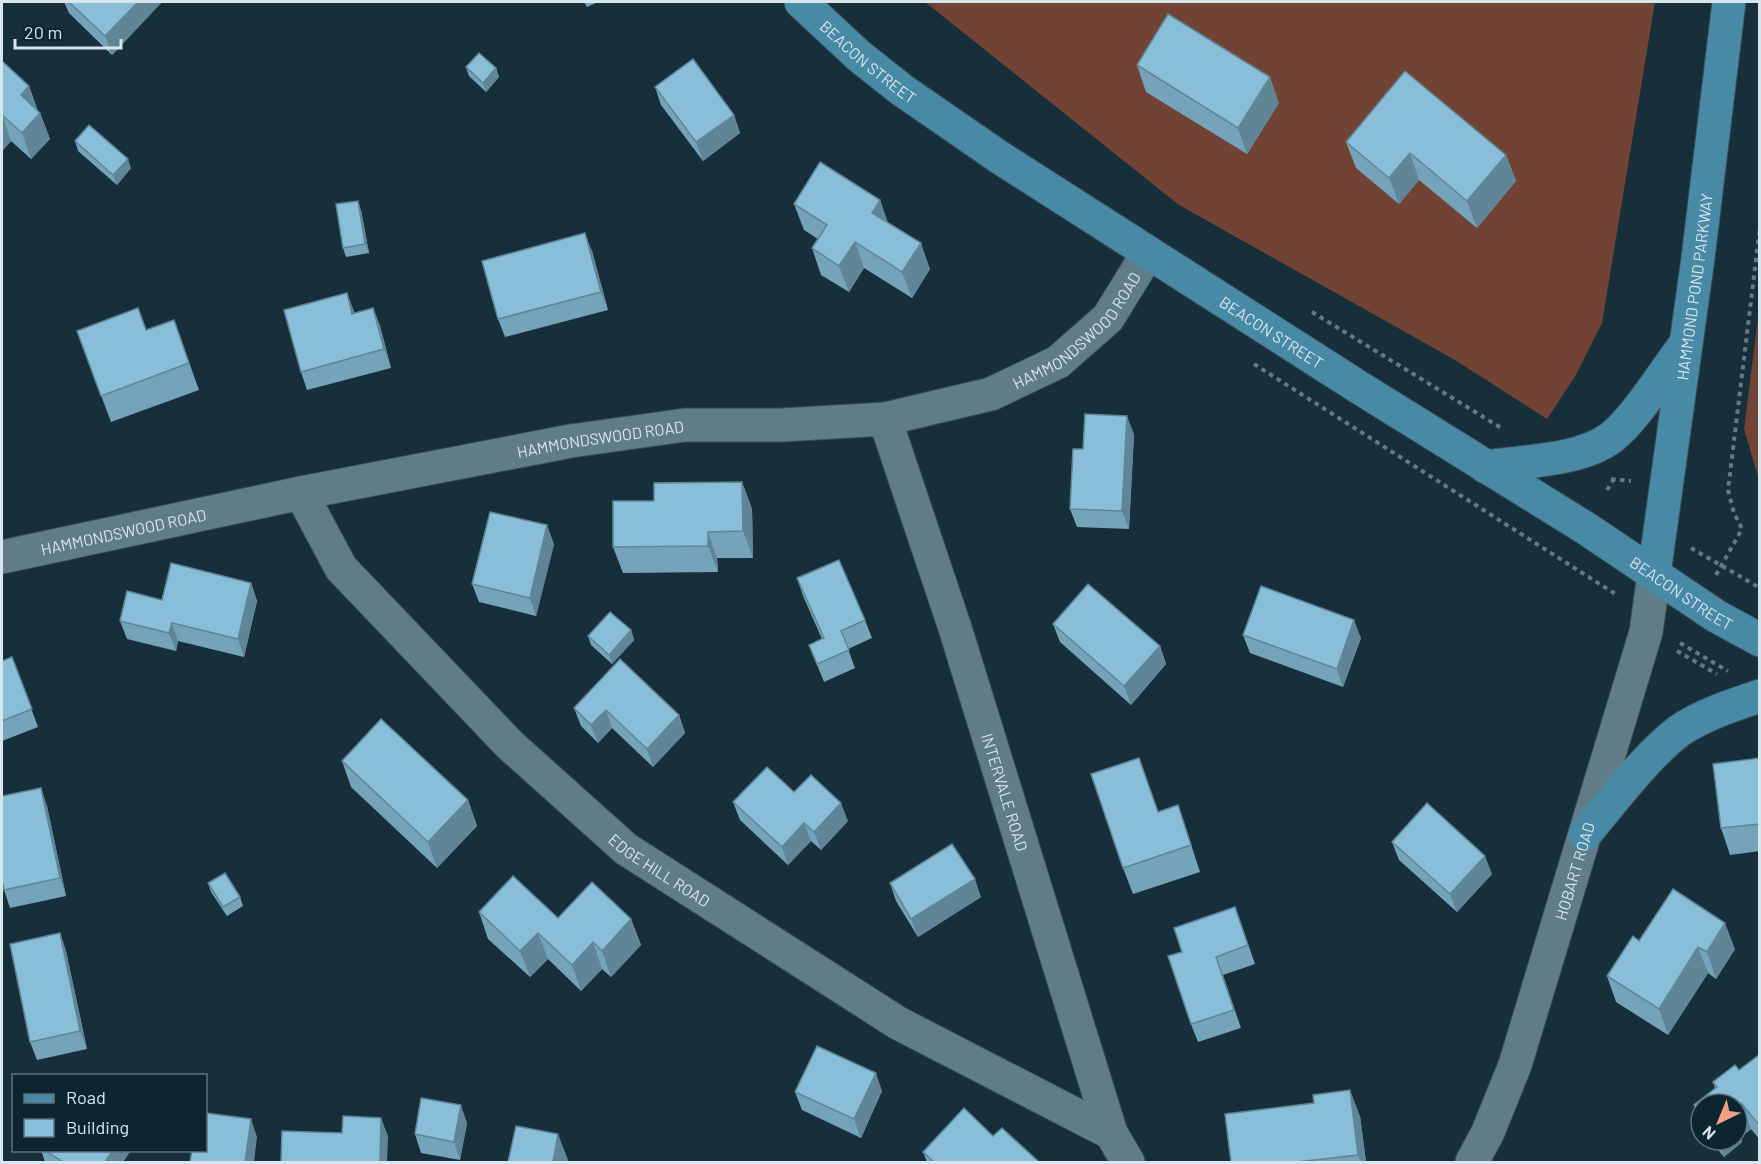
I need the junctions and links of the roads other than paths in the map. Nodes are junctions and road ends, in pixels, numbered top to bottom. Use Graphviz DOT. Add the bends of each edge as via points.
graph roads {
  1 [pos="801,2"];
  2 [pos="1729,2"];
  3 [pos="1148,254"];
  4 [pos="1687,342"];
  5 [pos="885,419"];
  6 [pos="1486,467"];
  7 [pos="301,494"];
  8 [pos="2,557"];
  9 [pos="1654,574"];
  10 [pos="1760,640"];
  11 [pos="1760,696"];
  12 [pos="1585,834"];
  13 [pos="1112,1133"];
  14 [pos="1128,1162"];
  15 [pos="1472,1162"];
  1 -- 3 [label="main road, BEACON STREET" via="902,90"];
  2 -- 4 [label="main road, HAMMOND POND PARKWAY"];
  3 -- 5 [label="street, HAMMONDSWOOD ROAD" via="1108,318 1058,362 991,394"];
  3 -- 6 [label="main road, BEACON STREET"];
  4 -- 6 [label="main road" via="1611,438 1586,450"];
  4 -- 9 [label="main road, HAMMOND POND PARKWAY"];
  5 -- 7 [label="street, HAMMONDSWOOD ROAD" via="685,425 571,441"];
  5 -- 13 [label="street, INTERVALE ROAD" via="955,628"];
  6 -- 9 [label="main road, BEACON STREET"];
  7 -- 8 [label="street, HAMMONDSWOOD ROAD"];
  7 -- 13 [label="street, EDGE HILL ROAD" via="341,568 510,745 626,849 898,1023"];
  9 -- 10 [label="main road, BEACON STREET"];
  9 -- 12 [label="street, HOBART ROAD" via="1646,632"];
  11 -- 12 [label="main road" via="1702,718 1677,733"];
  12 -- 15 [label="street, HOBART ROAD" via="1515,1065"];
  13 -- 14 [label="street, INTERVALE ROAD"];
}
